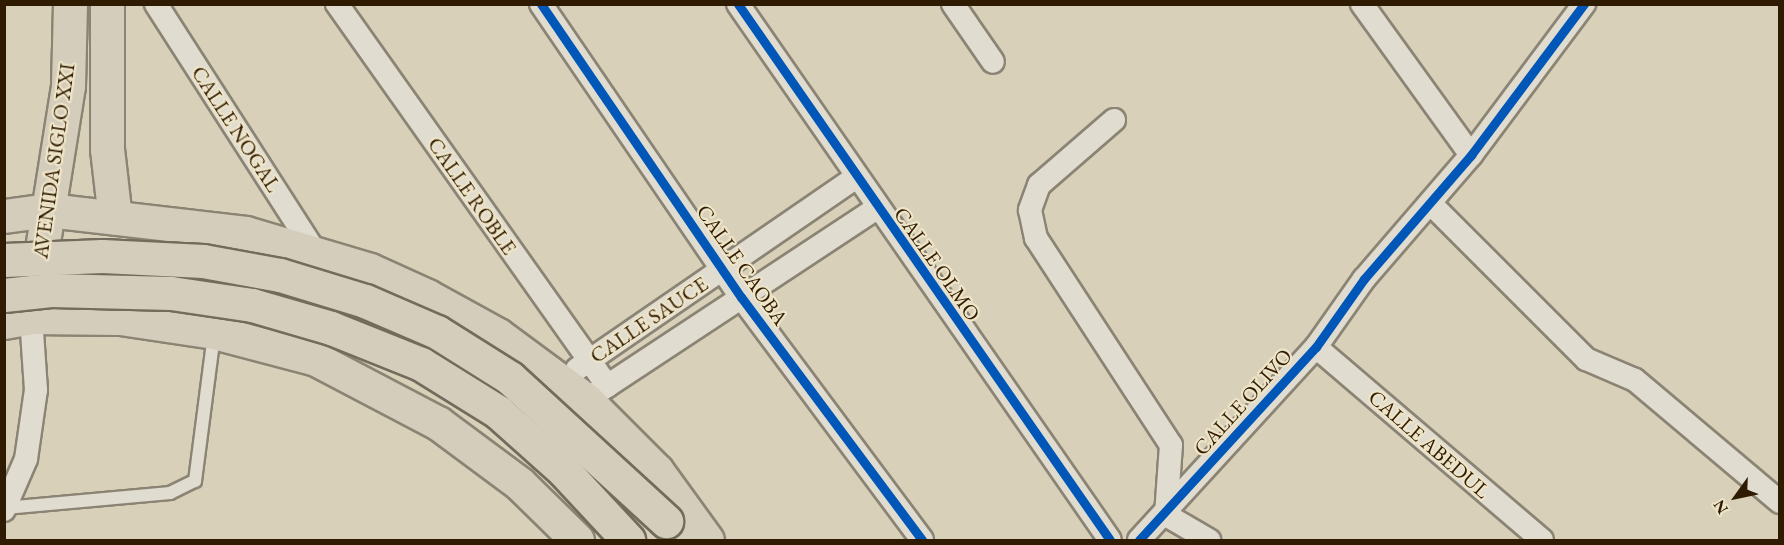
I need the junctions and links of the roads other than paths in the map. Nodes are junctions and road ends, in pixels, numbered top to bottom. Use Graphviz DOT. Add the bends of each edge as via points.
graph roads {
  1 [pos="70,4"];
  2 [pos="107,4"];
  3 [pos="156,4"];
  4 [pos="338,4"];
  5 [pos="541,4"];
  6 [pos="738,4"];
  7 [pos="953,4"];
  8 [pos="1362,4"];
  9 [pos="1584,4"];
  10 [pos="993,62"];
  11 [pos="1114,120"];
  12 [pos="1471,155"];
  13 [pos="855,178"];
  14 [pos="1430,203"];
  15 [pos="877,208"];
  16 [pos="48,210"];
  17 [pos="4,216"];
  18 [pos="115,218"];
  19 [pos="246,233"];
  20 [pos="316,253"];
  21 [pos="4,260"];
  22 [pos="722,270"];
  23 [pos="4,295"];
  24 [pos="741,297"];
  25 [pos="18,320"];
  26 [pos="214,332"];
  27 [pos="1316,347"];
  28 [pos="588,362"];
  29 [pos="560,379"];
  30 [pos="597,393"];
  31 [pos="1779,502"];
  32 [pos="5,509"];
  33 [pos="1166,515"];
  34 [pos="676,531"];
  35 [pos="578,540"];
  36 [pos="628,540"];
  37 [pos="707,540"];
  38 [pos="922,540"];
  39 [pos="1110,540"];
  40 [pos="1139,540"];
  41 [pos="1209,540"];
  42 [pos="1542,540"];
  1 -- 16 [label="main road, AVENIDA SIGLO XXI" via="68,86"];
  2 -- 18 [label="main road, AVENIDA SIGLO XXI" via="107,149"];
  3 -- 20 [label="street, CALLE NOGAL"];
  4 -- 28 [label="street, CALLE ROBLE"];
  5 -- 22 [label="street, CALLE CAOBA"];
  6 -- 13 [label="street, CALLE OLMO"];
  7 -- 10 [label="street"];
  8 -- 12 [label="street"];
  9 -- 12 [label="street, CALLE OLIVO"];
  11 -- 33 [label="street" via="1039,185 1030,210 1036,238 1171,445"];
  12 -- 14 [label="street, CALLE OLIVO"];
  13 -- 15 [label="street, CALLE OLMO"];
  13 -- 22 [label="street, CALLE SAUCE"];
  14 -- 27 [label="street, CALLE OLIVO" via="1364,279"];
  14 -- 31 [label="street" via="1586,359 1635,380"];
  15 -- 24 [label="street, CALLE SAUCE"];
  15 -- 39 [label="street, CALLE OLMO"];
  16 -- 17 [label="main road"];
  16 -- 18 [label="main road"];
  16 -- 25 [label="main road, AVENIDA SIGLO XXI"];
  18 -- 19 [label="main road"];
  19 -- 20 [label="main road"];
  19 -- 26 [label="main road" via="202,257 199,296"];
  20 -- 29 [label="main road" via="370,270 427,296 498,335"];
  21 -- 34 [label="main road, bridge" via="102,256 203,261 280,275 365,301 437,332 510,378"];
  22 -- 24 [label="street, CALLE CAOBA"];
  22 -- 28 [label="street, CALLE SAUCE"];
  23 -- 36 [label="main road, bridge" via="51,290 171,293 252,305 331,328 422,364 498,412 563,471"];
  24 -- 30 [label="street, CALLE SAUCE"];
  24 -- 38 [label="street, CALLE CAOBA"];
  25 -- 26 [label="main road" via="120,318"];
  25 -- 32 [label="street" via="36,390 26,459"];
  26 -- 32 [label="lane" via="195,481 170,493"];
  26 -- 35 [label="main road" via="316,359 380,389 438,423 511,477"];
  27 -- 33 [label="street, CALLE OLIVO"];
  27 -- 42 [label="street, CALLE ABEDUL"];
  28 -- 29 [label="street, CALLE SAUCE"];
  28 -- 30 [label="street, CALLE ROBLE"];
  29 -- 30 [label="main road"];
  30 -- 37 [label="main road"];
  33 -- 40 [label="street, CALLE OLIVO"];
  33 -- 41 [label="street"];
}
